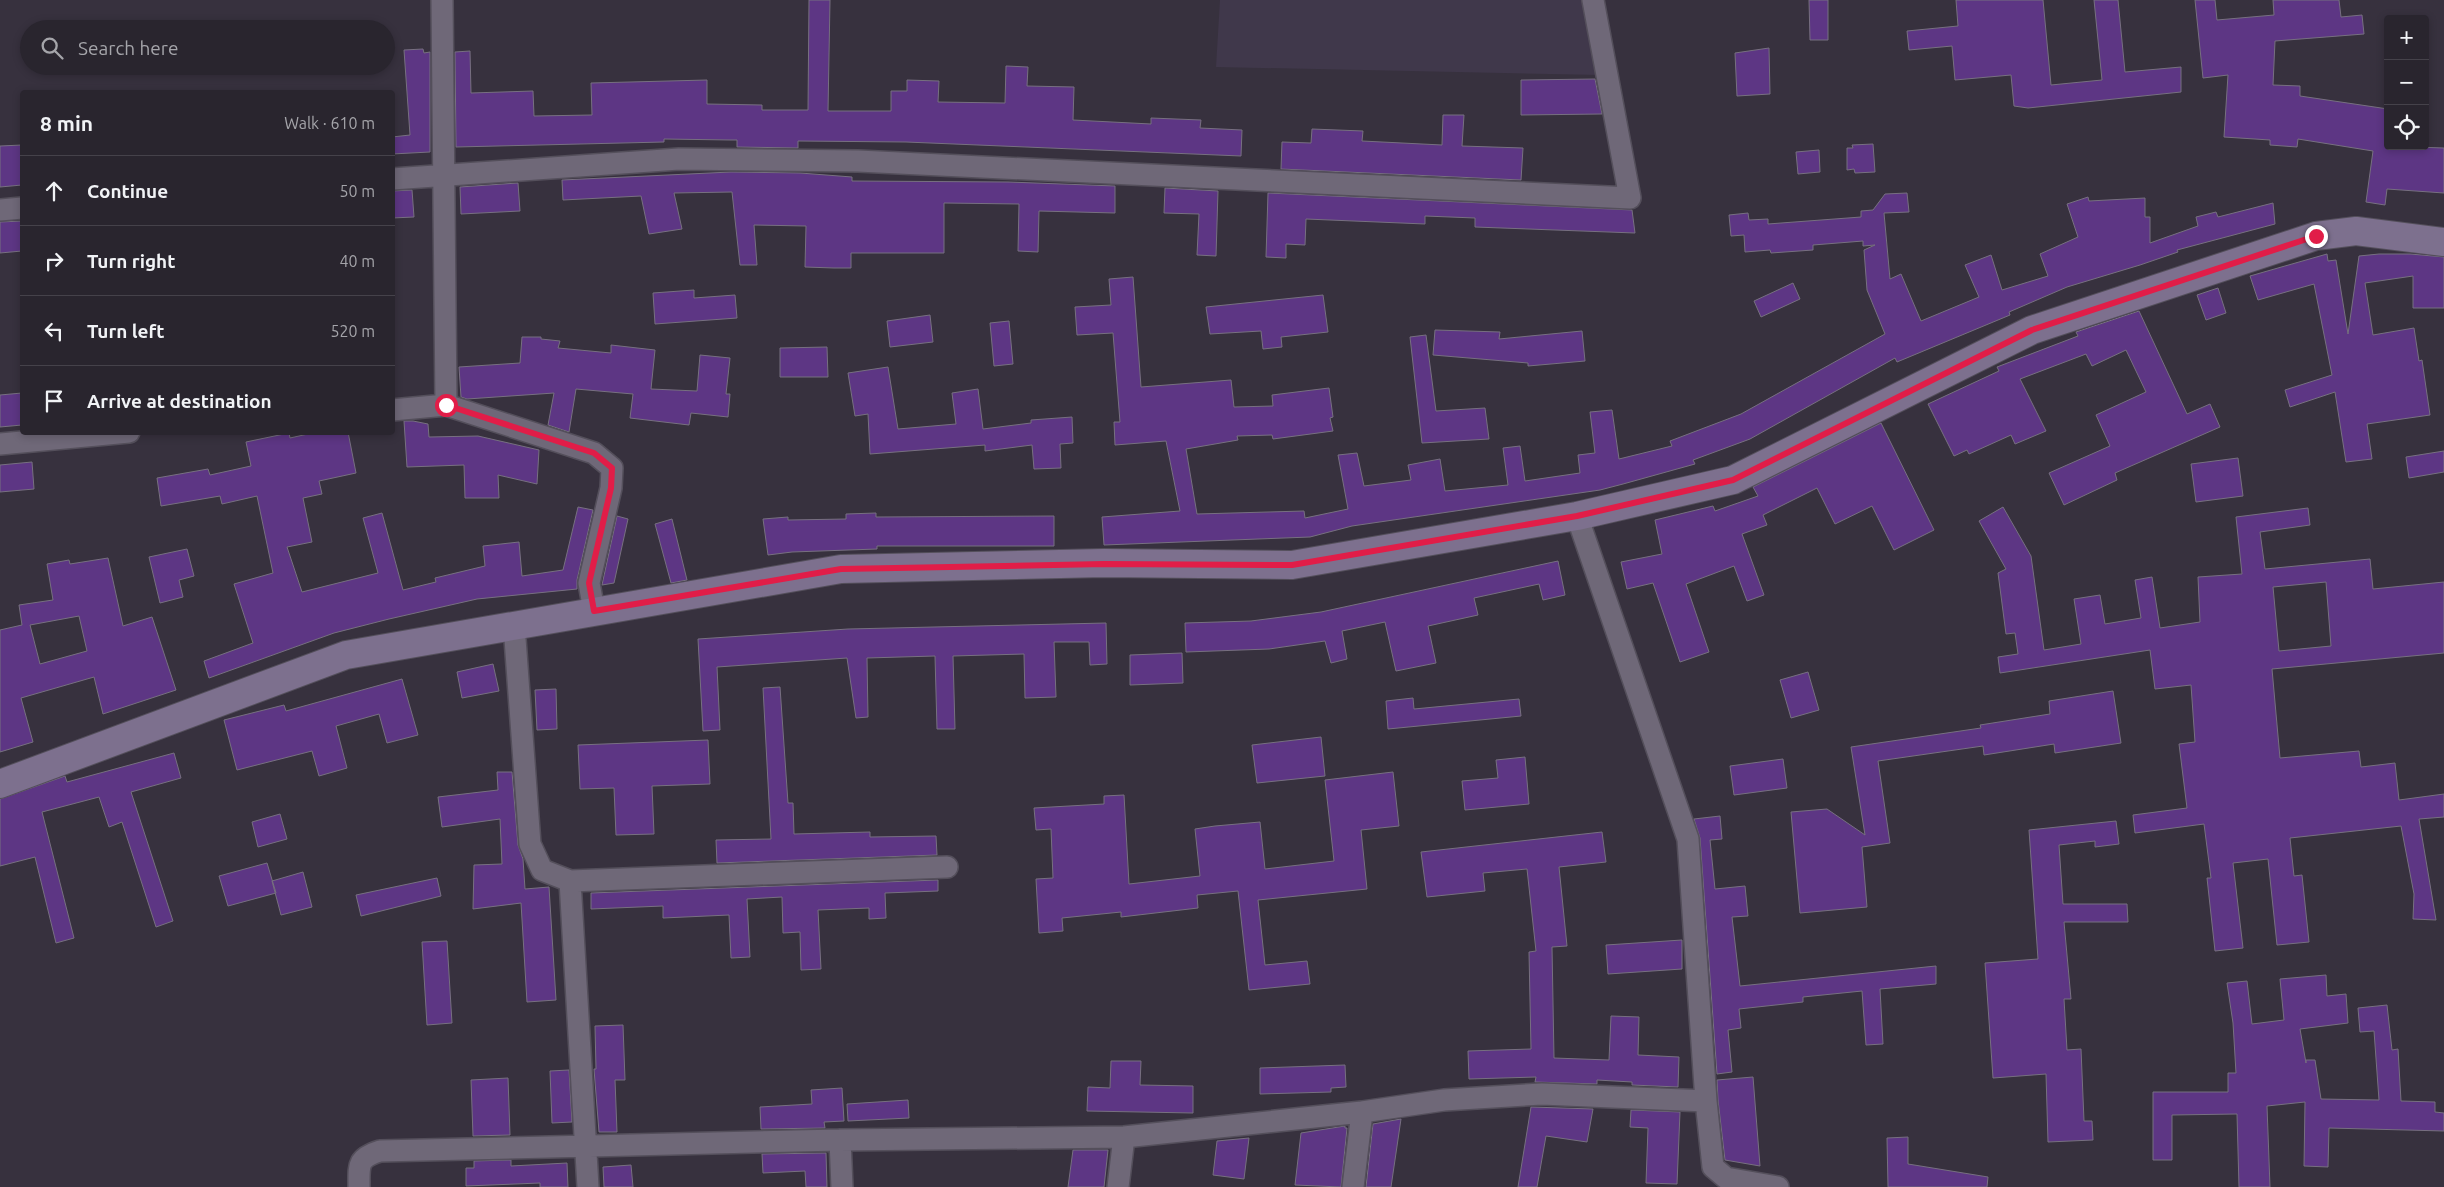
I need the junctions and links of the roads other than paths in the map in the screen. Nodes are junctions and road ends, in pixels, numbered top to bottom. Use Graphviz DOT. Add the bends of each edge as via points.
graph roads {
  1 [pos="442,0"];
  2 [pos="1592,0"];
  3 [pos="445,175"];
  4 [pos="395,179"];
  5 [pos="20,208"];
  6 [pos="0,210"];
  7 [pos="2444,242"];
  8 [pos="446,405"];
  9 [pos="395,410"];
  10 [pos="97,435"];
  11 [pos="0,444"];
  12 [pos="1577,516"];
  13 [pos="594,611"];
  14 [pos="514,625"];
  15 [pos="0,784"];
  16 [pos="947,866"];
  17 [pos="570,881"];
  18 [pos="1706,1101"];
  19 [pos="1362,1112"];
  20 [pos="1124,1137"];
  21 [pos="840,1140"];
  22 [pos="586,1146"];
  23 [pos="359,1187"];
  24 [pos="588,1187"];
  25 [pos="842,1187"];
  26 [pos="1118,1187"];
  27 [pos="1353,1187"];
  28 [pos="1778,1187"];
  1 -- 3 [label="street"];
  2 -- 3 [label="street" via="1630,198 858,161 679,159"];
  3 -- 4 [label="street"];
  3 -- 8 [label="street"];
  5 -- 6 [label="street"];
  7 -- 12 [label="street" via="2356,231 2316,236 2032,330 1733,480"];
  8 -- 9 [label="street"];
  8 -- 13 [label="street" via="594,453 612,468 611,488 589,583"];
  10 -- 11 [label="street"];
  12 -- 13 [label="street" via="1292,565 1104,564 841,569"];
  12 -- 18 [label="street" via="1688,839"];
  13 -- 14 [label="street"];
  14 -- 15 [label="street" via="346,655"];
  14 -- 17 [label="street" via="530,844 542,870"];
  16 -- 17 [label="street"];
  17 -- 22 [label="street"];
  18 -- 19 [label="street" via="1542,1094 1444,1100"];
  18 -- 28 [label="street" via="1713,1167 1726,1178"];
  19 -- 20 [label="street"];
  19 -- 27 [label="street"];
  20 -- 21 [label="street"];
  20 -- 26 [label="street"];
  21 -- 22 [label="street"];
  21 -- 25 [label="street"];
  22 -- 23 [label="street" via="380,1151 366,1155 359,1165"];
  22 -- 24 [label="street"];
}
